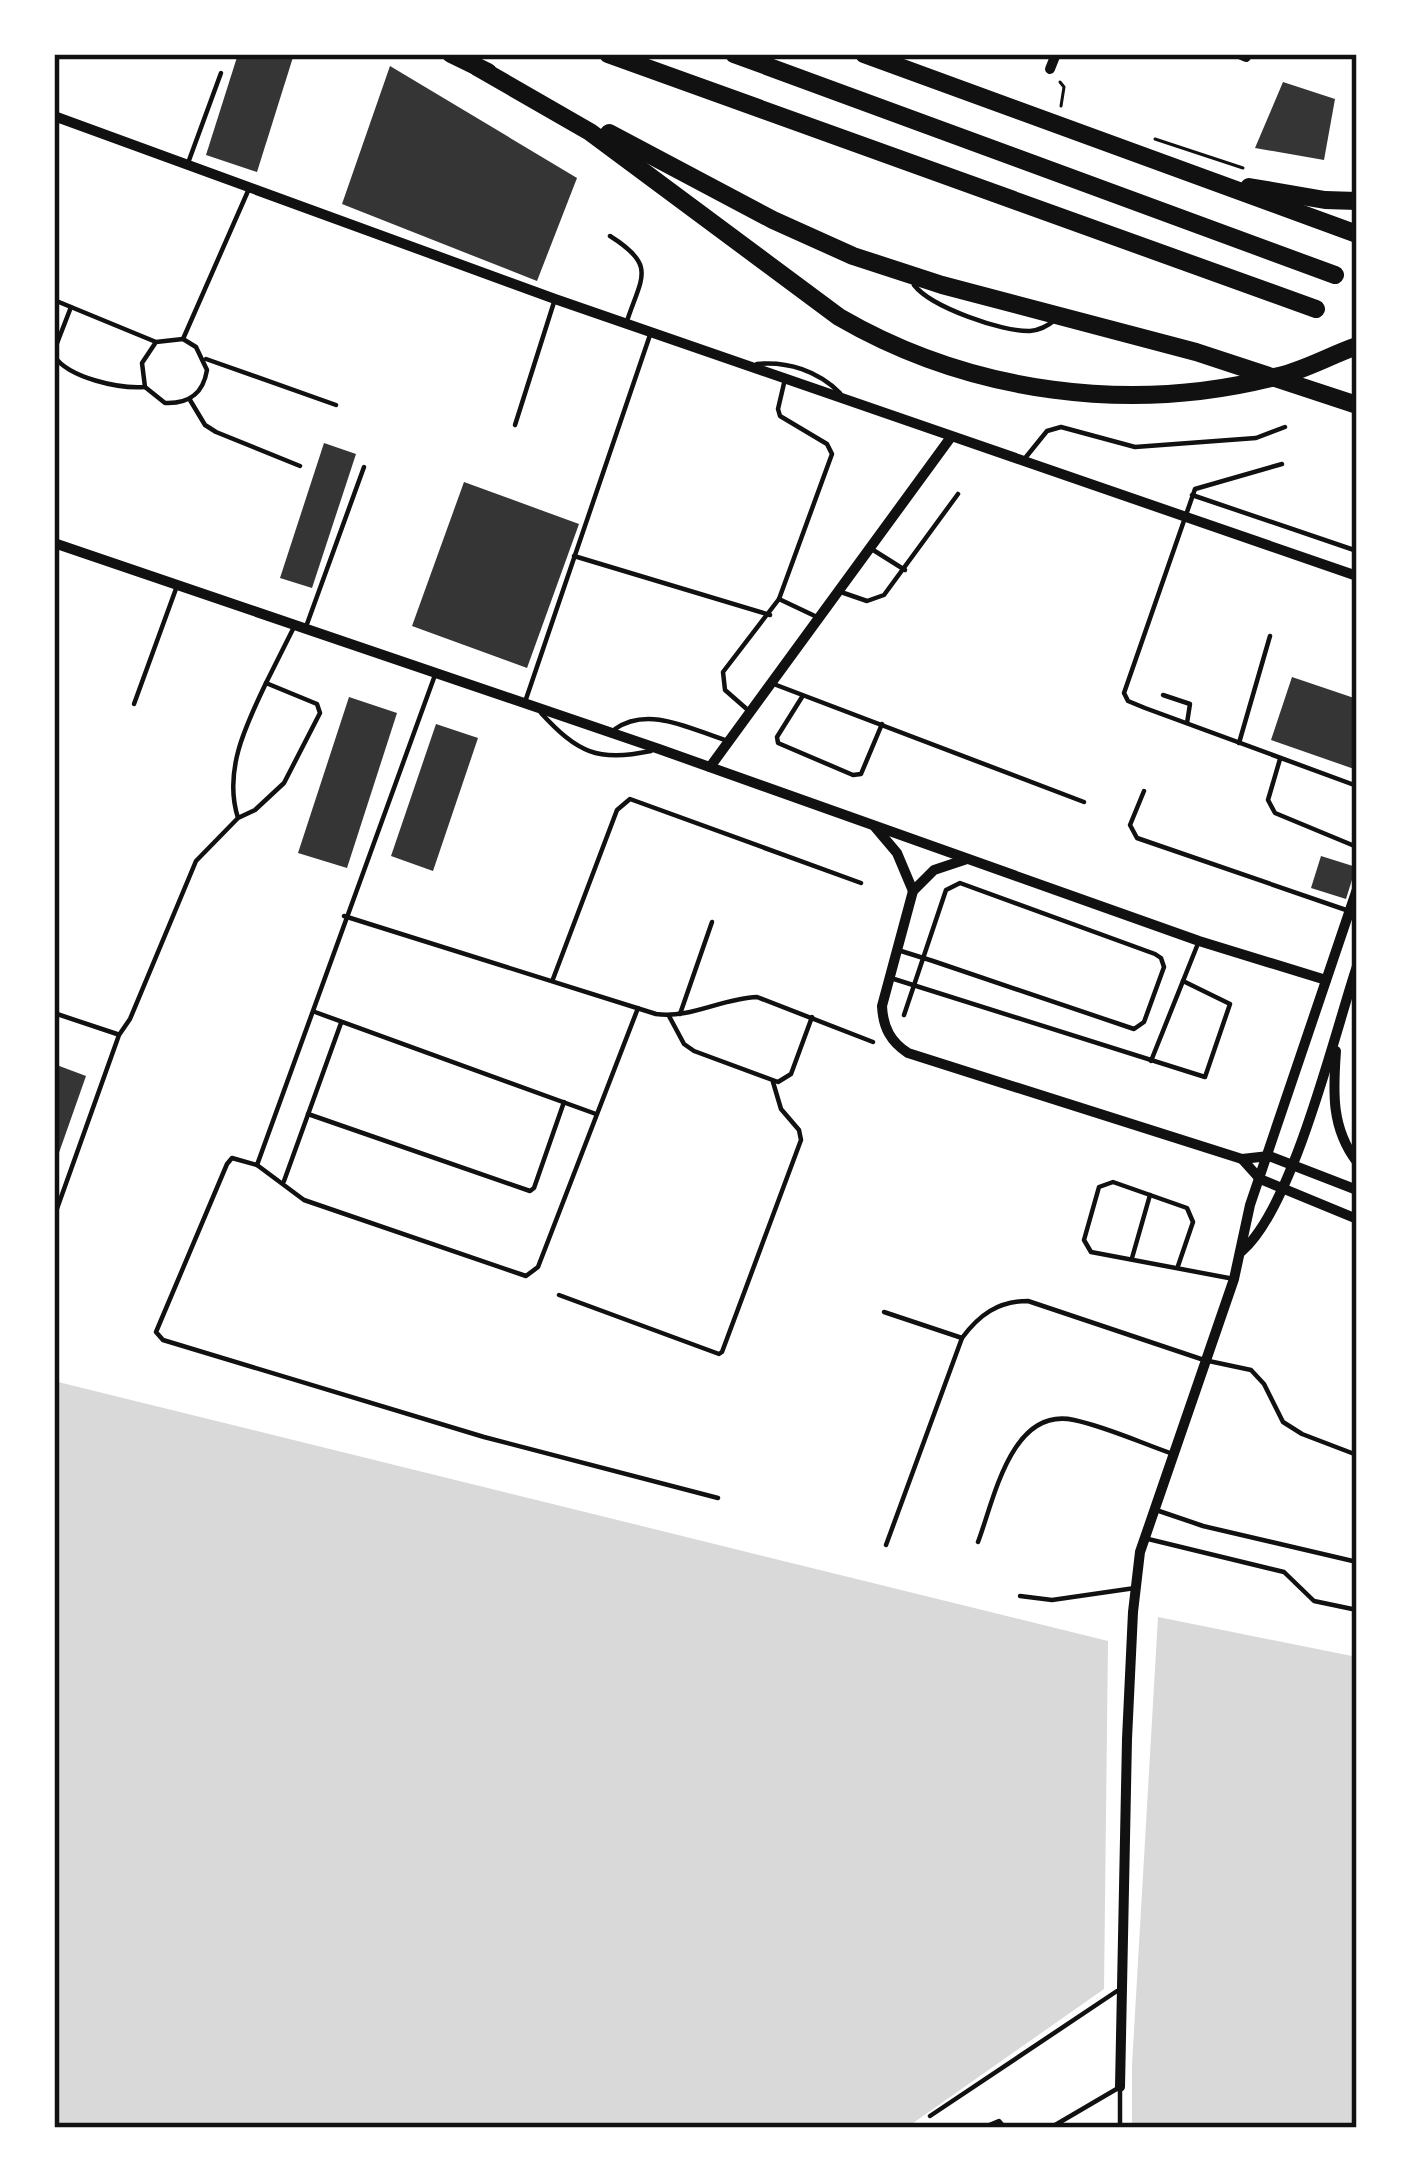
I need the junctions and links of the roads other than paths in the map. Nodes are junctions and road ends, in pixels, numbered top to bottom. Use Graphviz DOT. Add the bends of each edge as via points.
graph roads {
  1 [pos="452,54"];
  2 [pos="608,54"];
  3 [pos="734,54"];
  4 [pos="864,54"];
  5 [pos="1057,54"];
  6 [pos="477,67"];
  7 [pos="1049,69"];
  8 [pos="221,73"];
  9 [pos="54,116"];
  10 [pos="188,164"];
  11 [pos="1191,175"];
  12 [pos="250,185"];
  13 [pos="1357,201"];
  14 [pos="1357,234"];
  15 [pos="610,236"];
  16 [pos="1334,275"];
  17 [pos="554,299"];
  18 [pos="54,300"];
  19 [pos="71,307"];
  20 [pos="1316,309"];
  21 [pos="626,324"];
  22 [pos="651,333"];
  23 [pos="183,339"];
  24 [pos="157,342"];
  25 [pos="1357,346"];
  26 [pos="54,354"];
  27 [pos="204,358"];
  28 [pos="746,365"];
  29 [pos="785,379"];
  30 [pos="145,388"];
  31 [pos="190,400"];
  32 [pos="849,401"];
  33 [pos="336,405"];
  34 [pos="1357,407"];
  35 [pos="514,425"];
  36 [pos="1285,427"];
  37 [pos="951,437"];
  38 [pos="1022,462"];
  39 [pos="1282,464"];
  40 [pos="300,466"];
  41 [pos="364,466"];
  42 [pos="958,494"];
  43 [pos="1192,495"];
  44 [pos="1184,518"];
  45 [pos="54,543"];
  46 [pos="870,548"];
  47 [pos="1357,551"];
  48 [pos="574,556"];
  49 [pos="905,570"];
  50 [pos="1357,576"];
  51 [pos="177,586"];
  52 [pos="838,591"];
  53 [pos="779,599"];
  54 [pos="770,615"];
  55 [pos="819,618"];
  56 [pos="299,628"];
  57 [pos="1270,636"];
  58 [pos="435,675"];
  59 [pos="266,683"];
  60 [pos="771,683"];
  61 [pos="1163,695"];
  62 [pos="803,696"];
  63 [pos="134,704"];
  64 [pos="531,706"];
  65 [pos="750,712"];
  66 [pos="882,724"];
  67 [pos="1186,725"];
  68 [pos="610,733"];
  69 [pos="729,742"];
  70 [pos="1239,743"];
  71 [pos="659,749"];
  72 [pos="1280,758"];
  73 [pos="710,767"];
  74 [pos="1357,786"];
  75 [pos="1144,791"];
  76 [pos="1084,802"];
  77 [pos="238,818"];
  78 [pos="873,824"];
  79 [pos="1357,847"];
  80 [pos="970,858"];
  81 [pos="983,863"];
  82 [pos="861,883"];
  83 [pos="969,886"];
  84 [pos="1357,889"];
  85 [pos="914,891"];
  86 [pos="1350,911"];
  87 [pos="344,916"];
  88 [pos="712,922"];
  89 [pos="1199,941"];
  90 [pos="896,950"];
  91 [pos="923,958"];
  92 [pos="1357,966"];
  93 [pos="888,977"];
  94 [pos="553,979"];
  95 [pos="1326,980"];
  96 [pos="1183,981"];
  97 [pos="914,984"];
  98 [pos="1354,985"];
  99 [pos="638,1008"];
  100 [pos="54,1012"];
  101 [pos="315,1012"];
  102 [pos="680,1014"];
  103 [pos="904,1015"];
  104 [pos="669,1016"];
  105 [pos="812,1016"];
  106 [pos="340,1022"];
  107 [pos="1337,1032"];
  108 [pos="118,1035"];
  109 [pos="873,1042"];
  110 [pos="1151,1061"];
  111 [pos="773,1082"];
  112 [pos="564,1102"];
  113 [pos="308,1114"];
  114 [pos="596,1114"];
  115 [pos="1269,1156"];
  116 [pos="1242,1159"];
  117 [pos="1357,1162"];
  118 [pos="256,1165"];
  119 [pos="1292,1165"];
  120 [pos="1260,1179"];
  121 [pos="283,1184"];
  122 [pos="1282,1188"];
  123 [pos="1357,1190"];
  124 [pos="1150,1195"];
  125 [pos="54,1217"];
  126 [pos="1357,1219"];
  127 [pos="1242,1251"];
  128 [pos="1131,1261"];
  129 [pos="1178,1266"];
  130 [pos="1234,1279"];
  131 [pos="559,1295"];
  132 [pos="884,1312"];
  133 [pos="962,1338"];
  134 [pos="1204,1360"];
  135 [pos="1173,1454"];
  136 [pos="1357,1455"];
  137 [pos="718,1498"];
  138 [pos="1154,1510"];
  139 [pos="1144,1538"];
  140 [pos="978,1542"];
  141 [pos="886,1545"];
  142 [pos="1357,1562"];
  143 [pos="1135,1588"];
  144 [pos="1021,1596"];
  145 [pos="1357,1610"];
  146 [pos="1122,1988"];
  147 [pos="1120,2087"];
  148 [pos="930,2116"];
  149 [pos="982,2128"];
  150 [pos="1005,2128"];
  151 [pos="1050,2128"];
  152 [pos="1120,2128"];
  1 -- 6 [label="highway"];
  2 -- 20 [label="highway"];
  3 -- 16 [label="highway"];
  4 -- 11 [label="highway"];
  5 -- 7 [label="street"];
  6 -- 25 [label="highway" via="590,132 808,296 883,342 971,375 1109,395 1193,390 1281,376"];
  6 -- 34 [label="highway" via="808,237 909,275 1196,352"];
  8 -- 10 [label="lane"];
  9 -- 10 [label="street"];
  10 -- 12 [label="street"];
  11 -- 13 [label="highway"];
  11 -- 14 [label="highway"];
  12 -- 17 [label="street"];
  12 -- 23 [label="lane"];
  15 -- 21 [label="lane" via="641,262"];
  17 -- 21 [label="street"];
  17 -- 35 [label="lane"];
  18 -- 19 [label="lane"];
  19 -- 24 [label="lane"];
  19 -- 26 [label="lane"];
  21 -- 22 [label="street"];
  22 -- 28 [label="street"];
  22 -- 48 [label="lane"];
  23 -- 24 [label="lane"];
  23 -- 27 [label="lane"];
  24 -- 30 [label="lane" via="142,363"];
  26 -- 30 [label="lane" via="64,368"];
  27 -- 31 [label="lane" via="205,382"];
  27 -- 33 [label="lane"];
  28 -- 29 [label="street"];
  28 -- 32 [label="lane" via="791,366"];
  29 -- 32 [label="street"];
  29 -- 53 [label="lane" via="780,416 832,454"];
  30 -- 31 [label="lane" via="165,403"];
  31 -- 40 [label="lane" via="216,432"];
  32 -- 37 [label="street"];
  36 -- 38 [label="lane" via="1256,438 1135,446 1061,427 1047,431"];
  37 -- 38 [label="street"];
  37 -- 46 [label="street"];
  38 -- 44 [label="street"];
  39 -- 43 [label="lane" via="1199,485"];
  41 -- 56 [label="lane"];
  42 -- 49 [label="lane"];
  43 -- 44 [label="lane"];
  43 -- 47 [label="lane"];
  44 -- 50 [label="street"];
  44 -- 67 [label="lane" via="1124,693"];
  45 -- 51 [label="street"];
  46 -- 49 [label="lane"];
  46 -- 52 [label="street"];
  48 -- 54 [label="lane"];
  48 -- 64 [label="lane"];
  49 -- 52 [label="lane" via="877,599"];
  51 -- 56 [label="street"];
  51 -- 63 [label="lane"];
  52 -- 55 [label="street"];
  53 -- 54 [label="lane"];
  53 -- 55 [label="lane"];
  54 -- 65 [label="lane" via="722,679"];
  55 -- 60 [label="street"];
  56 -- 58 [label="street"];
  56 -- 59 [label="lane"];
  57 -- 70 [label="lane"];
  58 -- 64 [label="street"];
  58 -- 87 [label="lane"];
  59 -- 77 [label="lane" via="233,774"];
  59 -- 77 [label="lane" via="320,712 284,783"];
  60 -- 62 [label="lane"];
  60 -- 65 [label="street"];
  61 -- 67 [label="lane" via="1190,704"];
  62 -- 66 [label="lane"];
  62 -- 66 [label="lane" via="778,743 853,775 861,775"];
  64 -- 68 [label="street"];
  64 -- 71 [label="lane" via="564,738 596,754"];
  65 -- 69 [label="street"];
  66 -- 76 [label="lane"];
  67 -- 70 [label="lane"];
  68 -- 69 [label="lane" via="641,717"];
  68 -- 71 [label="street"];
  69 -- 73 [label="street"];
  70 -- 72 [label="lane"];
  71 -- 73 [label="street"];
  72 -- 74 [label="lane"];
  72 -- 79 [label="lane" via="1268,800 1275,813"];
  73 -- 78 [label="street"];
  75 -- 86 [label="lane" via="1130,825 1137,838"];
  77 -- 108 [label="lane" via="190,871"];
  78 -- 80 [label="street"];
  78 -- 85 [label="street"];
  80 -- 81 [label="street"];
  80 -- 85 [label="street" via="934,870"];
  81 -- 83 [label="lane"];
  81 -- 89 [label="street"];
  82 -- 94 [label="lane" via="630,799 617,810"];
  83 -- 91 [label="lane" via="946,890"];
  83 -- 91 [label="lane" via="1162,958 1144,1022 1134,1029"];
  84 -- 86 [label="street"];
  85 -- 90 [label="street"];
  86 -- 95 [label="street"];
  87 -- 94 [label="lane"];
  87 -- 101 [label="lane"];
  88 -- 102 [label="lane"];
  89 -- 95 [label="street"];
  89 -- 96 [label="lane"];
  90 -- 91 [label="lane"];
  90 -- 93 [label="street"];
  91 -- 97 [label="lane"];
  92 -- 98 [label="street"];
  93 -- 97 [label="lane"];
  93 -- 116 [label="street" via="882,1006 889,1036 908,1053"];
  94 -- 99 [label="lane"];
  95 -- 115 [label="street"];
  96 -- 110 [label="lane"];
  96 -- 110 [label="lane" via="1230,1004 1208,1073"];
  97 -- 103 [label="lane"];
  97 -- 110 [label="lane"];
  98 -- 107 [label="street"];
  99 -- 104 [label="lane"];
  99 -- 114 [label="lane"];
  100 -- 108 [label="lane"];
  101 -- 106 [label="lane"];
  101 -- 118 [label="lane"];
  102 -- 104 [label="lane"];
  102 -- 105 [label="lane" via="758,998"];
  104 -- 111 [label="lane" via="694,1051"];
  105 -- 109 [label="lane"];
  105 -- 111 [label="lane" via="791,1074"];
  106 -- 112 [label="lane"];
  106 -- 113 [label="lane"];
  107 -- 117 [label="street" via="1335,1115"];
  107 -- 119 [label="street"];
  108 -- 125 [label="lane"];
  111 -- 131 [label="lane" via="801,1139 722,1352"];
  112 -- 113 [label="lane" via="530,1191"];
  112 -- 114 [label="lane"];
  113 -- 121 [label="lane"];
  114 -- 121 [label="lane" via="538,1267 526,1276 304,1200"];
  115 -- 116 [label="street"];
  115 -- 119 [label="street"];
  115 -- 120 [label="street"];
  116 -- 120 [label="street"];
  118 -- 121 [label="lane"];
  118 -- 137 [label="lane" via="239,1158 227,1164 158,1322 163,1340"];
  119 -- 122 [label="street"];
  119 -- 123 [label="street"];
  120 -- 122 [label="street"];
  120 -- 127 [label="street"];
  122 -- 126 [label="street"];
  122 -- 127 [label="street"];
  124 -- 128 [label="lane"];
  124 -- 128 [label="lane" via="1113,1182 1095,1192 1087,1247"];
  124 -- 129 [label="lane" via="1192,1216"];
  127 -- 130 [label="street"];
  128 -- 129 [label="lane"];
  129 -- 130 [label="lane"];
  130 -- 134 [label="street"];
  132 -- 133 [label="lane"];
  133 -- 134 [label="lane" via="986,1312 1028,1301"];
  133 -- 141 [label="lane"];
  134 -- 135 [label="street"];
  134 -- 136 [label="lane" via="1257,1373 1283,1422"];
  135 -- 138 [label="street"];
  135 -- 140 [label="lane" via="1072,1419 1040,1424 1011,1456"];
  138 -- 139 [label="street"];
  138 -- 142 [label="lane"];
  139 -- 143 [label="street"];
  139 -- 145 [label="lane" via="1284,1572 1314,1601"];
  143 -- 144 [label="lane" via="1058,1600"];
  143 -- 146 [label="street"];
  146 -- 147 [label="street"];
  146 -- 148 [label="lane"];
  147 -- 151 [label="lane"];
  147 -- 152 [label="lane"];
  149 -- 150 [label="lane" via="999,2121"];
}
